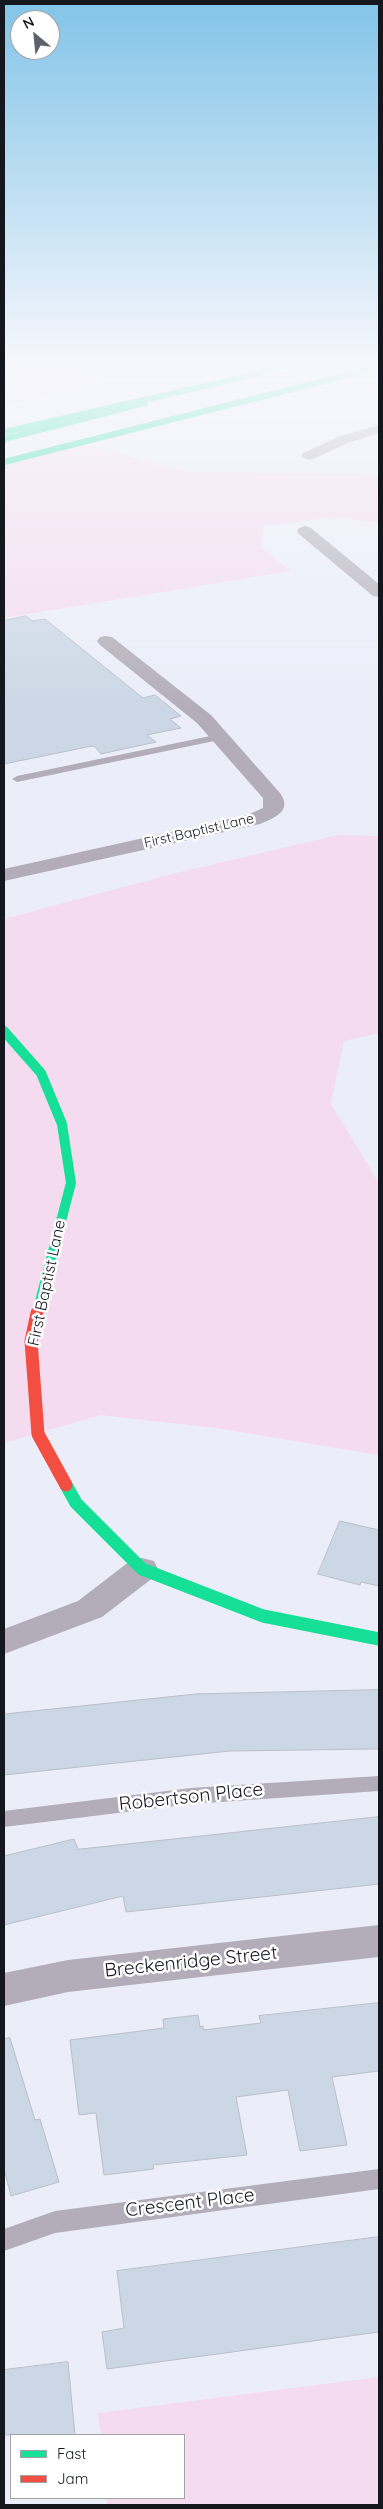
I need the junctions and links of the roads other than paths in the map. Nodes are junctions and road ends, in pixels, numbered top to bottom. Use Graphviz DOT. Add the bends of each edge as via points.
graph roads {
  1 [pos="305,531"];
  2 [pos="379,592"];
  3 [pos="106,641"];
  4 [pos="220,737"];
  5 [pos="17,779"];
  6 [pos="4,875"];
  7 [pos="4,1030"];
  8 [pos="142,1569"];
  9 [pos="379,1639"];
  10 [pos="4,1642"];
  11 [pos="379,1783"];
  12 [pos="4,1819"];
  13 [pos="379,1941"];
  14 [pos="4,1990"];
  15 [pos="379,2179"];
  16 [pos="4,2240"];
  1 -- 2 [label="street"];
  3 -- 4 [label="street, First Baptist Lane" via="187,704"];
  4 -- 5 [label="lane"];
  4 -- 6 [label="street, First Baptist Lane" via="273,797 274,810 253,820"];
  7 -- 8 [label="main road, First Baptist Lane" via="41,1073 62,1124 71,1183 31,1340 38,1434 76,1502"];
  8 -- 9 [label="main road, First Baptist Lane" via="263,1616"];
  8 -- 10 [label="street" via="90,1609"];
  11 -- 12 [label="lane, Robertson Place" via="307,1785"];
  13 -- 14 [label="street, Breckenridge Street" via="68,1976"];
  15 -- 16 [label="lane, Crescent Place" via="73,2219"];
}
